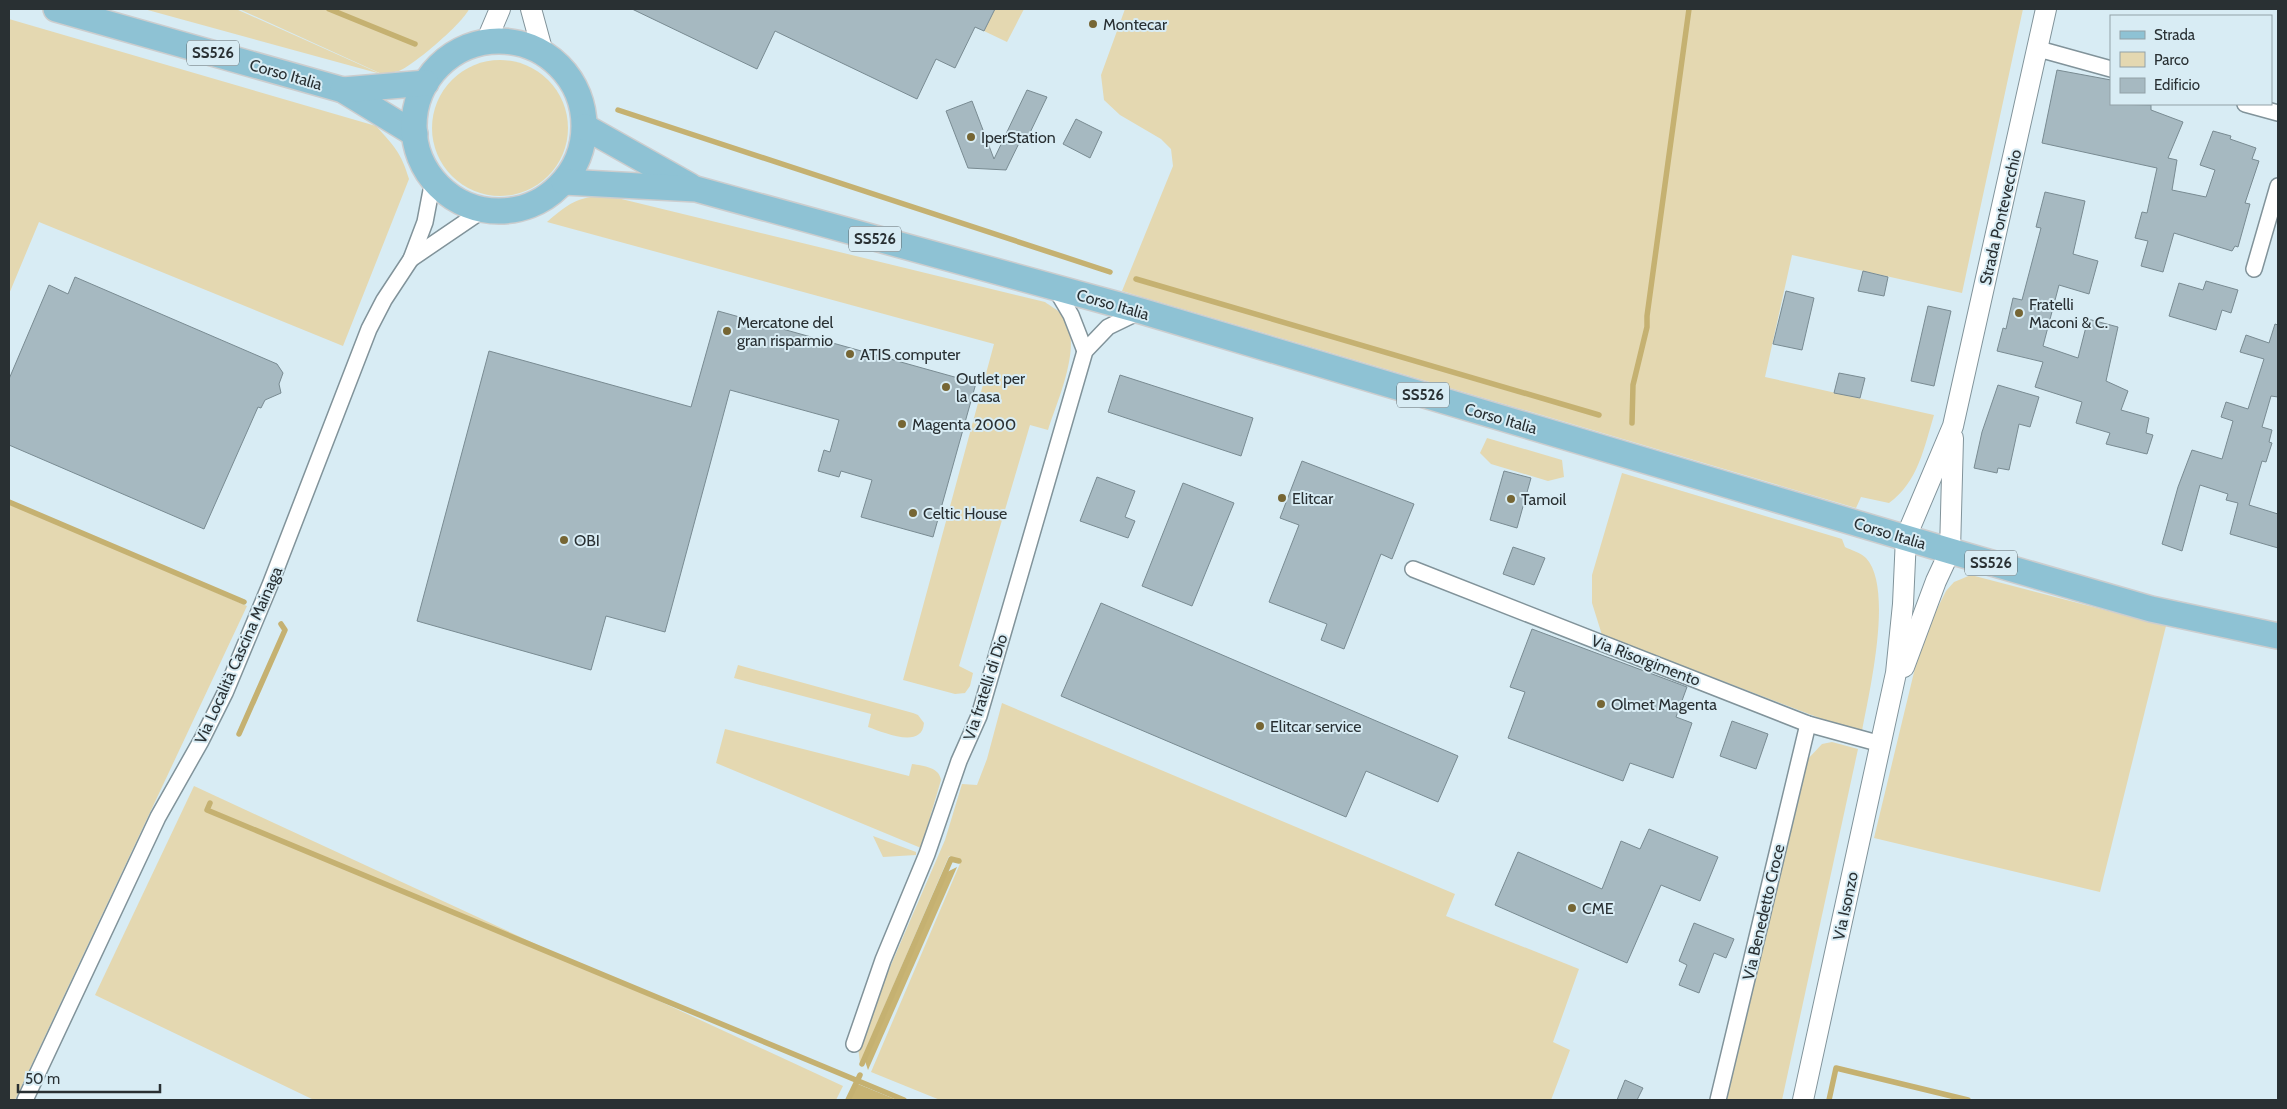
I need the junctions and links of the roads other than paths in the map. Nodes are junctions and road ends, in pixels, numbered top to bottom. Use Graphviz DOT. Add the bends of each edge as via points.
graph roads {
  1 [pos="56,9"];
  2 [pos="500,9"];
  3 [pos="531,9"];
  4 [pos="2046,9"];
  5 [pos="486,42"];
  6 [pos="2037,52"];
  7 [pos="543,53"];
  8 [pos="2110,69"];
  9 [pos="426,83"];
  10 [pos="343,90"];
  11 [pos="2249,105"];
  12 [pos="2278,113"];
  13 [pos="585,127"];
  14 [pos="415,134"];
  15 [pos="433,180"];
  16 [pos="564,182"];
  17 [pos="2278,186"];
  18 [pos="696,189"];
  19 [pos="483,210"];
  20 [pos="411,259"];
  21 [pos="2254,269"];
  22 [pos="1055,288"];
  23 [pos="1140,311"];
  24 [pos="1085,350"];
  25 [pos="1954,426"];
  26 [pos="1906,537"];
  27 [pos="1950,551"];
  28 [pos="1413,569"];
  29 [pos="2278,636"];
  30 [pos="1888,711"];
  31 [pos="1808,724"];
  32 [pos="1881,744"];
  33 [pos="854,1044"];
  34 [pos="25,1100"];
  35 [pos="1718,1100"];
  36 [pos="1803,1100"];
  1 -- 10 [label="main road, Corso Italia / SS526"];
  2 -- 5 [label="street"];
  3 -- 7 [label="street"];
  4 -- 6 [label="street, Strada Pontevecchio"];
  5 -- 7 [label="main road" via="515,42"];
  5 -- 9 [label="main road" via="446,60"];
  6 -- 8 [label="street" via="2046,51"];
  6 -- 25 [label="street, Strada Pontevecchio"];
  7 -- 13 [label="main road" via="566,72 574,84 582,105"];
  9 -- 10 [label="main road, Corso Italia / SS526"];
  9 -- 14 [label="main road" via="416,111"];
  10 -- 14 [label="main road, Corso Italia / SS526"];
  11 -- 12 [label="street"];
  13 -- 16 [label="main road" via="579,156"];
  13 -- 18 [label="main road, Corso Italia / SS526"];
  14 -- 15 [label="main road" via="419,154"];
  15 -- 19 [label="main road" via="456,200"];
  15 -- 20 [label="street, Via Località Cascina Mainaga" via="425,222"];
  16 -- 18 [label="main road, Corso Italia / SS526"];
  16 -- 19 [label="main road" via="527,207 498,212"];
  17 -- 21 [label="street"];
  18 -- 22 [label="main road, Corso Italia / SS526"];
  19 -- 20 [label="street, Via Località Cascina Mainaga"];
  20 -- 34 [label="street, Via Località Cascina Mainaga" via="369,329 225,693 158,817"];
  22 -- 23 [label="main road, Corso Italia / SS526"];
  22 -- 24 [label="street" via="1071,315"];
  23 -- 24 [label="street, Via fratelli di Dio" via="1108,327"];
  23 -- 26 [label="main road, Corso Italia / SS526"];
  24 -- 33 [label="street, Via fratelli di Dio" via="979,716 883,960"];
  25 -- 26 [label="street, Strada Pontevecchio"];
  25 -- 27 [label="street, Strada Pontevecchio"];
  26 -- 27 [label="main road, Corso Italia / SS526"];
  26 -- 30 [label="street, Via Isonzo" via="1896,673"];
  27 -- 29 [label="main road, Corso Italia / SS526" via="2151,608"];
  27 -- 30 [label="street, Via Isonzo"];
  28 -- 31 [label="street, Via Risorgimento"];
  30 -- 32 [label="street, Via Isonzo"];
  31 -- 32 [label="street, Via Risorgimento"];
  31 -- 35 [label="street, Via Benedetto Croce"];
  32 -- 36 [label="street, Via Isonzo"];
}
